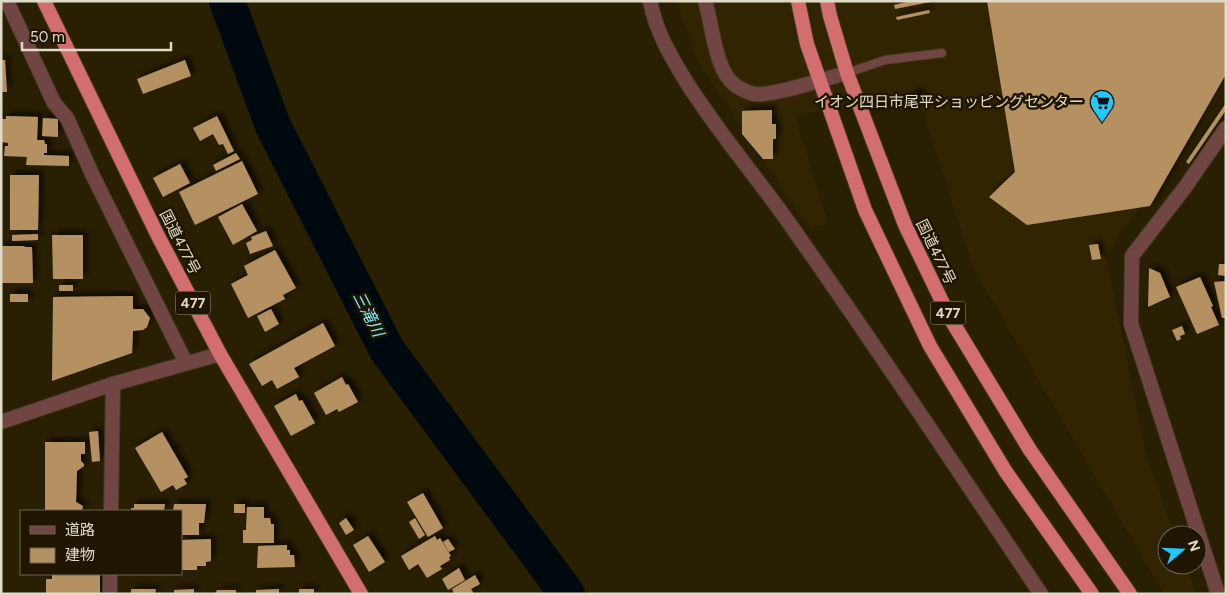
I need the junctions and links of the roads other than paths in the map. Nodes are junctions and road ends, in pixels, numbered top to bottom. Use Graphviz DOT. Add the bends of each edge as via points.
graph roads {
  1 [pos="8,1"];
  2 [pos="44,1"];
  3 [pos="650,1"];
  4 [pos="705,1"];
  5 [pos="798,1"];
  6 [pos="827,1"];
  7 [pos="942,53"];
  8 [pos="847,73"];
  9 [pos="820,80"];
  10 [pos="1226,128"];
  11 [pos="220,354"];
  12 [pos="186,363"];
  13 [pos="113,384"];
  14 [pos="1,422"];
  15 [pos="111,510"];
  16 [pos="110,575"];
  17 [pos="110,594"];
  18 [pos="361,594"];
  19 [pos="1041,594"];
  20 [pos="1092,594"];
  21 [pos="1130,594"];
  22 [pos="1218,594"];
  1 -- 12 [label="street" via="54,103 67,118"];
  2 -- 11 [label="highway, 国道477号 / 477" via="158,236"];
  3 -- 19 [label="street" via="663,42 703,107 890,369"];
  4 -- 9 [label="street" via="726,74 744,91 769,94"];
  5 -- 9 [label="highway, 477" via="807,44"];
  6 -- 8 [label="highway, 国道477号 / 477"];
  7 -- 8 [label="lane" via="885,60"];
  8 -- 9 [label="street"];
  8 -- 21 [label="highway, 国道477号 / 477" via="905,225 950,318 1030,450"];
  9 -- 20 [label="highway, 477" via="865,210 930,346 1006,472"];
  10 -- 22 [label="street" via="1132,256 1130,324"];
  11 -- 12 [label="street"];
  11 -- 18 [label="highway, 国道477号 / 477"];
  12 -- 13 [label="street"];
  13 -- 14 [label="street"];
  13 -- 15 [label="street"];
  16 -- 17 [label="street"];
}
